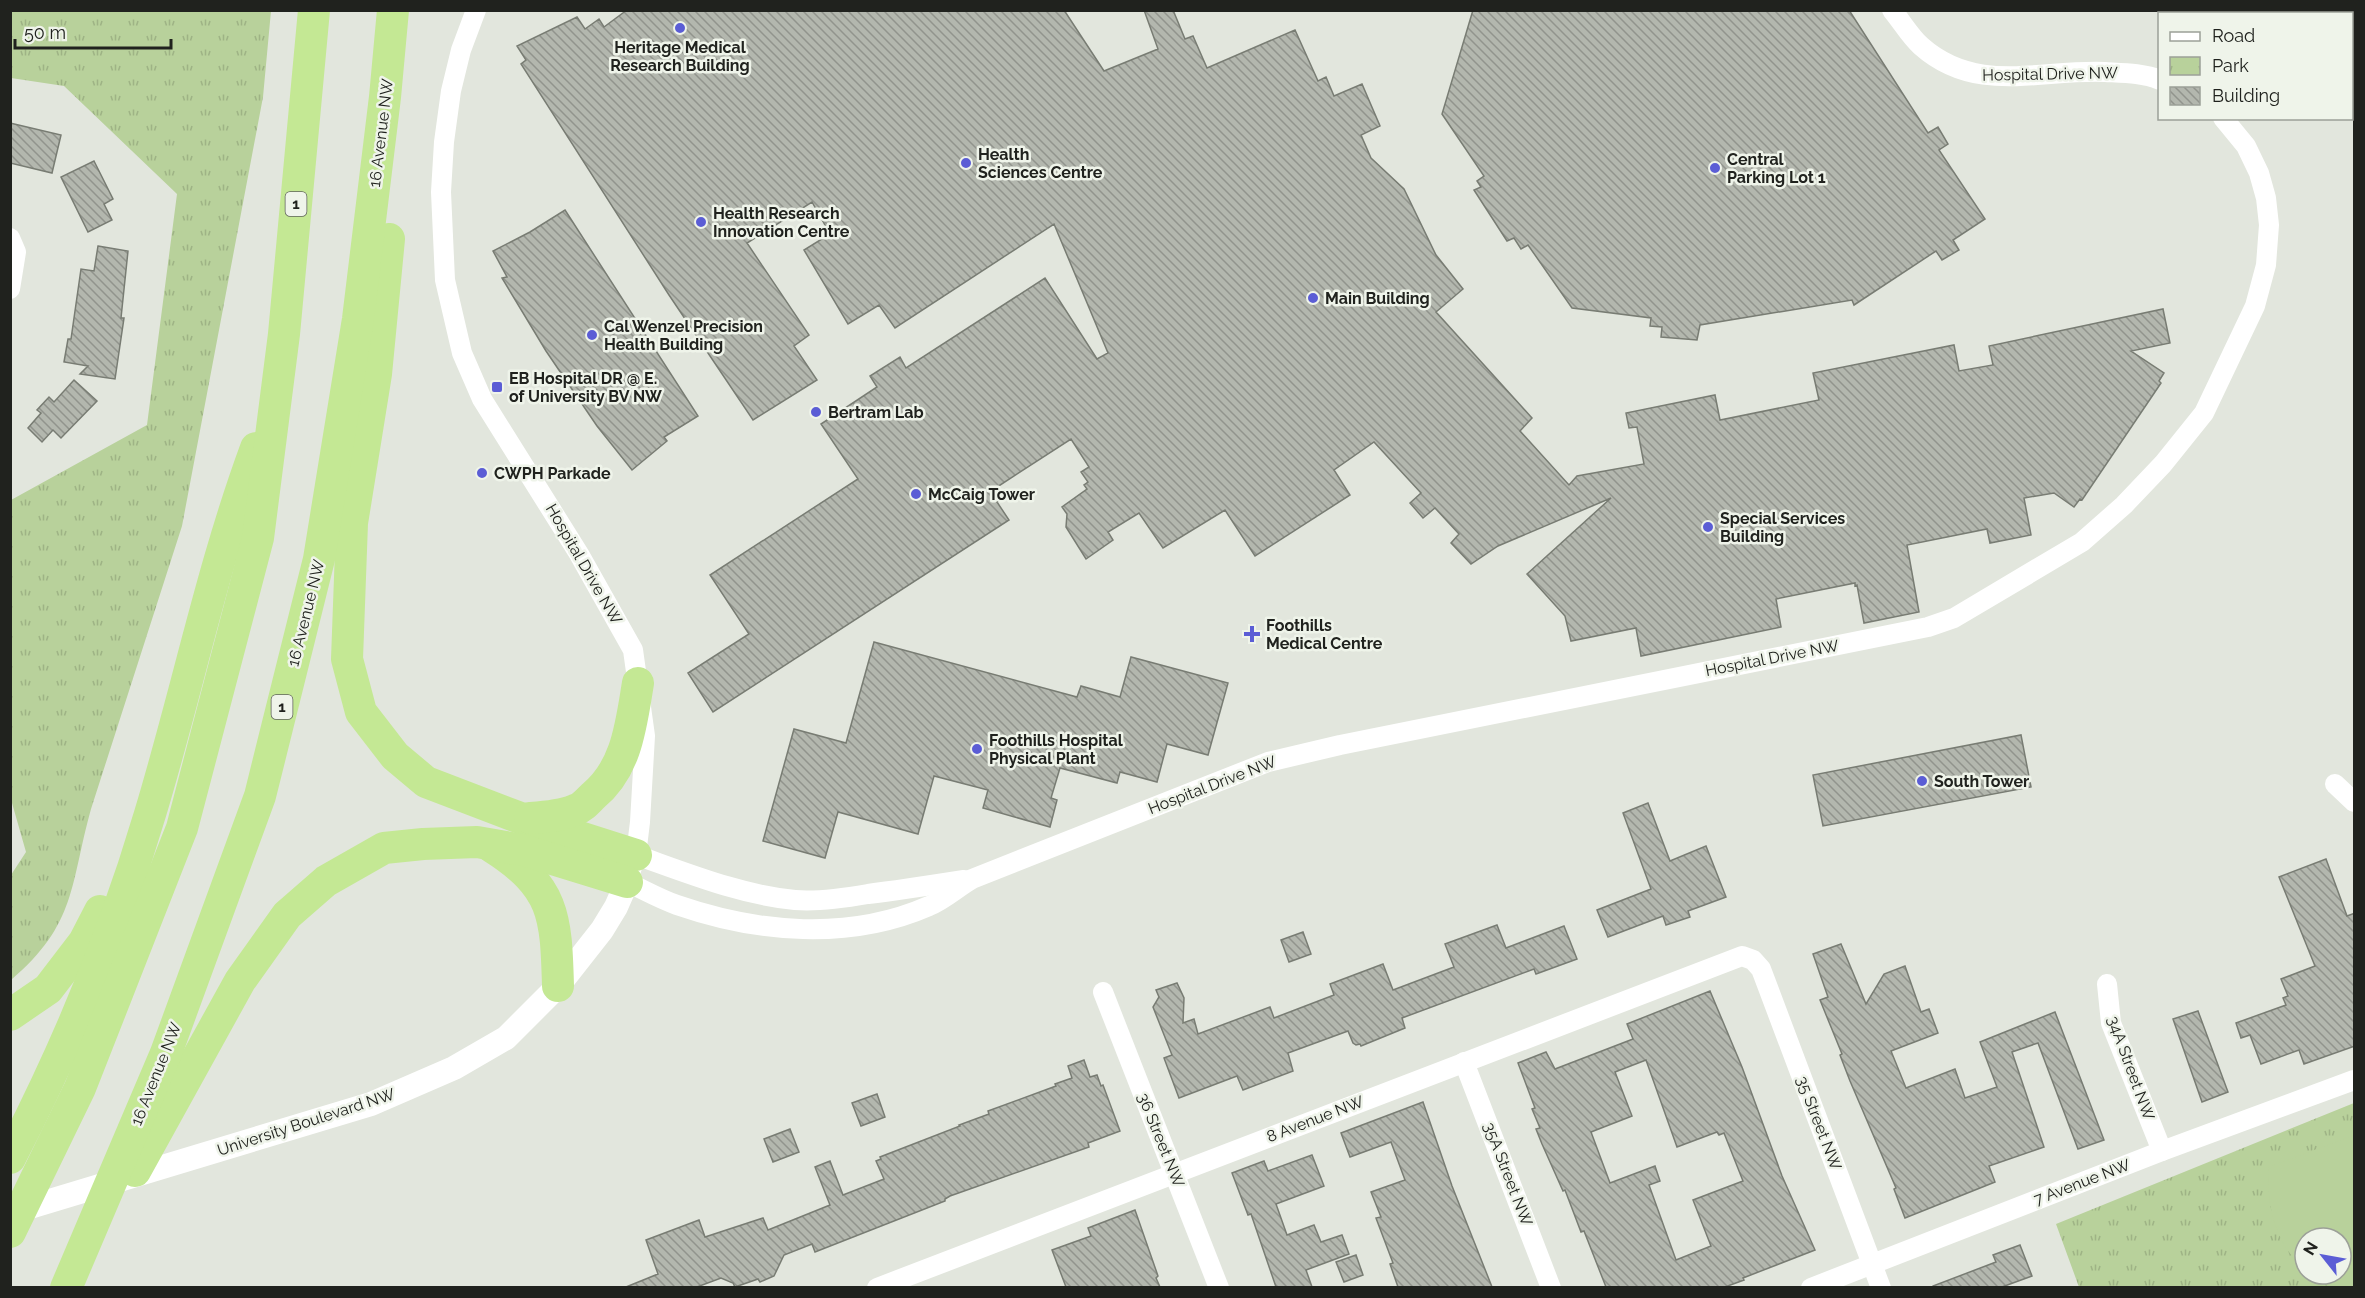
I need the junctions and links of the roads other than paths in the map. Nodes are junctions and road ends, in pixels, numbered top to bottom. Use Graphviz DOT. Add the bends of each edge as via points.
graph roads {
  1 [pos="314,10"];
  2 [pos="393,10"];
  3 [pos="476,10"];
  4 [pos="1892,10"];
  5 [pos="2158,80"];
  6 [pos="386,97"];
  7 [pos="2225,120"];
  8 [pos="10,238"];
  9 [pos="10,289"];
  10 [pos="275,397"];
  11 [pos="638,684"];
  12 [pos="2335,784"];
  13 [pos="2355,802"];
  14 [pos="150,814"];
  15 [pos="523,819"];
  16 [pos="486,843"];
  17 [pos="631,869"];
  18 [pos="972,879"];
  19 [pos="1753,960"];
  20 [pos="2108,984"];
  21 [pos="558,986"];
  22 [pos="1103,992"];
  23 [pos="10,1015"];
  24 [pos="1464,1062"];
  25 [pos="2355,1080"];
  26 [pos="2162,1151"];
  27 [pos="10,1158"];
  28 [pos="1173,1173"];
  29 [pos="10,1213"];
  30 [pos="10,1232"];
  31 [pos="1872,1264"];
  32 [pos="68,1287"];
  33 [pos="882,1287"];
  34 [pos="1219,1287"];
  35 [pos="1551,1287"];
  36 [pos="1811,1287"];
  37 [pos="1881,1287"];
  1 -- 10 [label="highway, 1"];
  2 -- 6 [label="highway, 16 Avenue NW / 1"];
  3 -- 11 [label="street, Hospital Drive NW" via="450,92 441,192 445,280 458,339 482,399 579,554 633,650"];
  4 -- 5 [label="street, Hospital Drive NW" via="1920,45 1970,74 2002,78 2088,71"];
  6 -- 15 [label="highway" via="392,208 376,374 352,523 347,659 361,712 395,756 426,782"];
  6 -- 32 [label="highway, 16 Avenue NW / 1" via="358,319 319,559 260,796 166,1053"];
  7 -- 18 [label="street, Hospital Drive NW" via="2246,146 2266,198 2266,265 2255,306 2204,413 2124,505 2065,553 1954,618 1928,627 1268,762"];
  8 -- 9 [label="street" via="16,252"];
  10 -- 14 [label="highway" via="235,506"];
  10 -- 30 [label="highway, 1" via="258,538 182,828 80,1088"];
  11 -- 15 [label="highway" via="621,760 608,782 577,810"];
  11 -- 17 [label="street, Hospital Drive NW" via="645,735 640,822"];
  12 -- 13 [label="street"];
  14 -- 23 [label="highway" via="84,942 48,989"];
  14 -- 27 [label="highway" via="64,1047"];
  15 -- 17 [label="highway"];
  16 -- 17 [label="highway"];
  16 -- 21 [label="highway" via="542,891 553,920"];
  16 -- 32 [label="highway" via="384,848 326,881 287,915 240,981"];
  17 -- 18 [label="street, Hospital Drive NW" via="687,874 798,900"];
  17 -- 18 [label="street, Hospital Drive NW" via="677,905 732,920 805,930 883,922 931,906"];
  17 -- 21 [label="street, University Boulevard NW" via="602,930"];
  19 -- 24 [label="street, 8 Avenue NW" via="1742,956"];
  19 -- 31 [label="street, 35 Street NW" via="1761,969"];
  20 -- 26 [label="street, 34A Street NW" via="2111,1023"];
  21 -- 29 [label="street, University Boulevard NW" via="506,1038 454,1068 370,1104"];
  22 -- 28 [label="street, 36 Street NW"];
  24 -- 28 [label="street, 8 Avenue NW"];
  24 -- 35 [label="street, 35A Street NW"];
  25 -- 26 [label="street, 7 Avenue NW"];
  26 -- 31 [label="street, 7 Avenue NW"];
  28 -- 33 [label="street, 8 Avenue NW"];
  28 -- 34 [label="street, 36 Street NW"];
  31 -- 36 [label="street, 7 Avenue NW"];
  31 -- 37 [label="street, 35 Street NW"];
}
